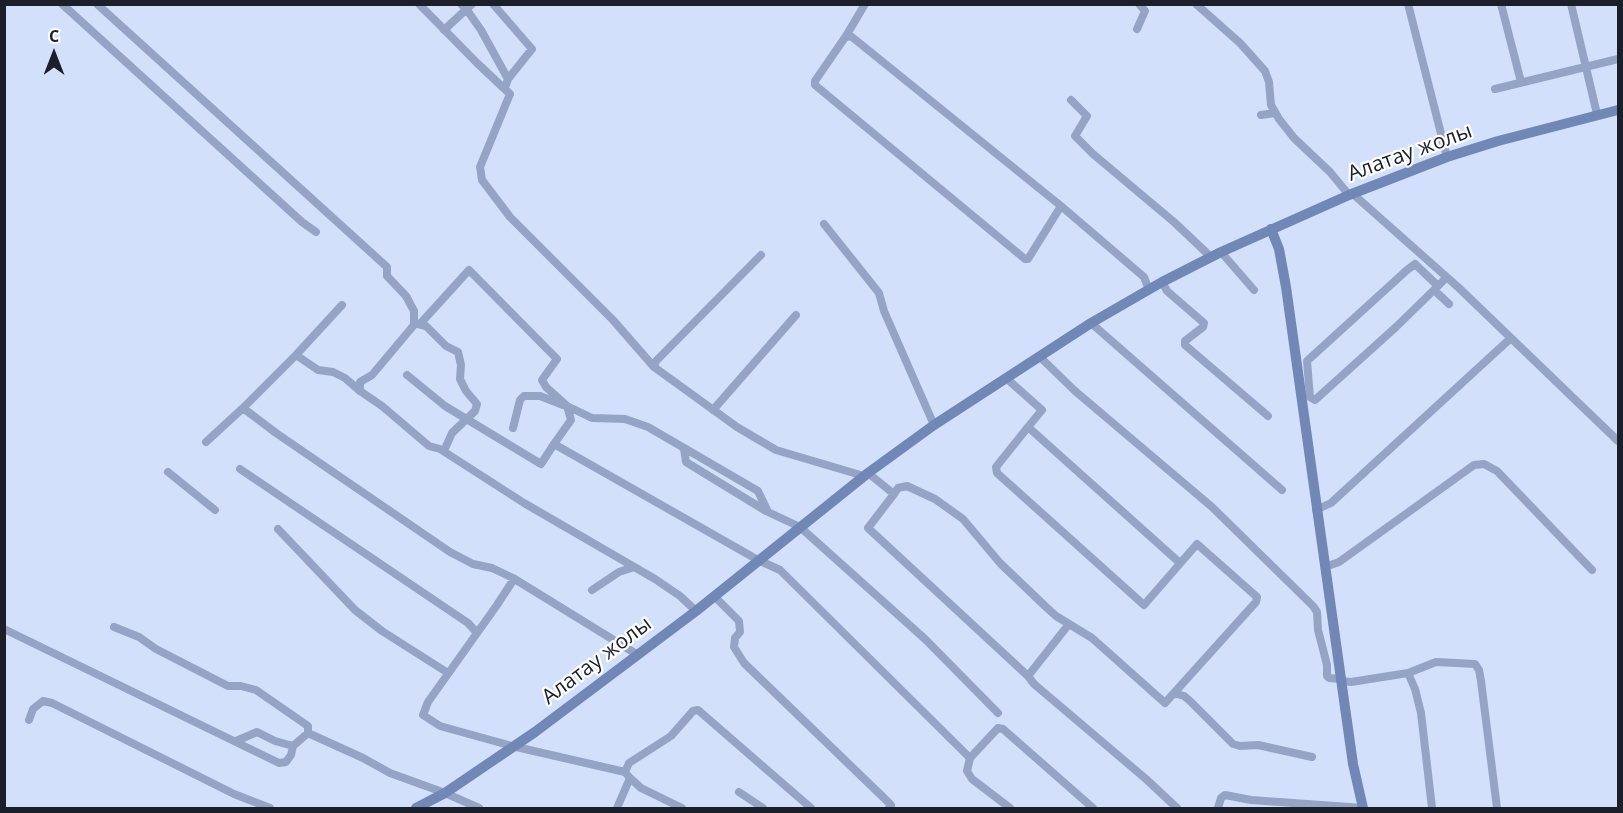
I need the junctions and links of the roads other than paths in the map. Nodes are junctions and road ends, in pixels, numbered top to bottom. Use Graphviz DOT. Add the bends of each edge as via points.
graph roads {
  1 [pos="62,4"];
  2 [pos="98,4"];
  3 [pos="419,4"];
  4 [pos="493,4"];
  5 [pos="865,4"];
  6 [pos="1139,4"];
  7 [pos="1196,4"];
  8 [pos="1408,4"];
  9 [pos="1501,4"];
  10 [pos="1571,4"];
  11 [pos="467,6"];
  12 [pos="1137,28"];
  13 [pos="444,30"];
  14 [pos="846,36"];
  15 [pos="1618,59"];
  16 [pos="1586,66"];
  17 [pos="508,80"];
  18 [pos="1521,82"];
  19 [pos="505,88"];
  20 [pos="1495,89"];
  21 [pos="1071,100"];
  22 [pos="1618,110"];
  23 [pos="1275,113"];
  24 [pos="1597,114"];
  25 [pos="1262,115"];
  26 [pos="1447,157"];
  27 [pos="1351,195"];
  28 [pos="1061,206"];
  29 [pos="824,224"];
  30 [pos="1270,229"];
  31 [pos="316,232"];
  32 [pos="1221,252"];
  33 [pos="761,255"];
  34 [pos="1211,257"];
  35 [pos="1446,278"];
  36 [pos="1162,282"];
  37 [pos="1436,288"];
  38 [pos="1149,290"];
  39 [pos="1254,290"];
  40 [pos="1449,304"];
  41 [pos="342,305"];
  42 [pos="796,315"];
  43 [pos="1090,323"];
  44 [pos="417,325"];
  45 [pos="1511,338"];
  46 [pos="296,355"];
  47 [pos="1039,356"];
  48 [pos="654,367"];
  49 [pos="407,375"];
  50 [pos="1006,378"];
  51 [pos="360,391"];
  52 [pos="567,406"];
  53 [pos="243,408"];
  54 [pos="713,410"];
  55 [pos="1268,416"];
  56 [pos="466,419"];
  57 [pos="934,424"];
  58 [pos="1028,427"];
  59 [pos="513,428"];
  60 [pos="1618,441"];
  61 [pos="206,442"];
  62 [pos="554,444"];
  63 [pos="684,449"];
  64 [pos="444,451"];
  65 [pos="240,469"];
  66 [pos="168,472"];
  67 [pos="863,477"];
  68 [pos="1282,490"];
  69 [pos="894,494"];
  70 [pos="215,510"];
  71 [pos="1316,510"];
  72 [pos="768,512"];
  73 [pos="278,529"];
  74 [pos="797,530"];
  75 [pos="758,560"];
  76 [pos="1180,563"];
  77 [pos="634,567"];
  78 [pos="1325,567"];
  79 [pos="1592,570"];
  80 [pos="513,578"];
  81 [pos="592,590"];
  82 [pos="714,596"];
  83 [pos="696,611"];
  84 [pos="1069,624"];
  85 [pos="114,627"];
  86 [pos="4,629"];
  87 [pos="477,633"];
  88 [pos="638,655"];
  89 [pos="448,673"];
  90 [pos="1408,674"];
  91 [pos="1028,676"];
  92 [pos="1341,680"];
  93 [pos="1174,693"];
  94 [pos="998,713"];
  95 [pos="29,720"];
  96 [pos="308,733"];
  97 [pos="236,741"];
  98 [pos="293,746"];
  99 [pos="512,746"];
  100 [pos="1311,756"];
  101 [pos="970,758"];
  102 [pos="627,775"];
  103 [pos="739,792"];
  104 [pos="445,793"];
  105 [pos="270,808"];
  106 [pos="416,808"];
  107 [pos="478,808"];
  108 [pos="617,808"];
  109 [pos="682,808"];
  110 [pos="763,808"];
  111 [pos="811,808"];
  112 [pos="889,808"];
  113 [pos="1010,808"];
  114 [pos="1093,808"];
  115 [pos="1177,808"];
  116 [pos="1218,808"];
  117 [pos="1363,808"];
  118 [pos="1432,808"];
  119 [pos="1497,808"];
  1 -- 31 [label="street"];
  2 -- 44 [label="street" via="387,267 387,276 406,296"];
  3 -- 13 [label="street"];
  4 -- 17 [label="street" via="532,49"];
  5 -- 14 [label="street"];
  6 -- 12 [label="street" via="1145,11"];
  7 -- 23 [label="street" via="1265,71"];
  8 -- 26 [label="street"];
  9 -- 18 [label="street"];
  10 -- 16 [label="street"];
  11 -- 13 [label="street"];
  11 -- 17 [label="street"];
  13 -- 19 [label="street"];
  14 -- 28 [label="street"];
  14 -- 28 [label="street" via="815,85 1022,257 1028,259"];
  15 -- 16 [label="street"];
  16 -- 18 [label="street"];
  16 -- 24 [label="street"];
  17 -- 19 [label="street"];
  18 -- 20 [label="street"];
  19 -- 48 [label="street" via="510,94 480,167 482,180 510,217"];
  21 -- 34 [label="street" via="1087,116 1075,136"];
  22 -- 24 [label="main road, Алатау жолы"];
  23 -- 25 [label="street"];
  23 -- 27 [label="street" via="1294,138"];
  24 -- 26 [label="main road, Алатау жолы"];
  26 -- 27 [label="main road, Алатау жолы"];
  27 -- 30 [label="main road, Алатау жолы"];
  27 -- 35 [label="street"];
  28 -- 38 [label="street" via="1144,277"];
  29 -- 57 [label="street" via="879,293"];
  30 -- 32 [label="main road, Алатау жолы"];
  30 -- 71 [label="main road" via="1280,249"];
  32 -- 34 [label="main road, Алатау жолы"];
  32 -- 39 [label="street"];
  33 -- 48 [label="street"];
  34 -- 36 [label="main road, Алатау жолы"];
  35 -- 37 [label="street"];
  35 -- 45 [label="street"];
  36 -- 38 [label="main road, Алатау жолы"];
  36 -- 55 [label="street" via="1204,323 1185,345"];
  37 -- 37 [label="street" via="1315,400 1310,397 1307,361 1407,270 1415,264"];
  37 -- 40 [label="street"];
  38 -- 43 [label="main road, Алатау жолы"];
  41 -- 46 [label="street"];
  42 -- 54 [label="street"];
  43 -- 47 [label="main road, Алатау жолы"];
  43 -- 68 [label="street"];
  44 -- 51 [label="street" via="372,375 360,382"];
  44 -- 52 [label="street" via="469,270 557,359 543,380"];
  44 -- 56 [label="street" via="426,326 458,352 460,379 477,404 476,411"];
  45 -- 60 [label="street"];
  45 -- 71 [label="street" via="1331,503"];
  46 -- 51 [label="street" via="318,370 345,378"];
  46 -- 53 [label="street"];
  47 -- 50 [label="main road, Алатау жолы"];
  47 -- 92 [label="street" via="1212,507 1313,606 1327,676"];
  48 -- 54 [label="street"];
  49 -- 56 [label="street"];
  50 -- 57 [label="main road, Алатау жолы"];
  50 -- 58 [label="street" via="1042,410"];
  51 -- 64 [label="street" via="429,446"];
  52 -- 59 [label="street" via="540,396 525,396 520,400"];
  52 -- 62 [label="street" via="572,420"];
  52 -- 63 [label="street" via="592,418 625,419 648,427"];
  53 -- 61 [label="street"];
  53 -- 80 [label="street" via="450,552"];
  54 -- 67 [label="street" via="776,450"];
  56 -- 62 [label="street" via="541,464"];
  56 -- 64 [label="street" via="452,433"];
  57 -- 67 [label="main road, Алатау жолы"];
  58 -- 76 [label="street"];
  58 -- 76 [label="street" via="996,467 1005,481 1144,605"];
  62 -- 75 [label="street"];
  63 -- 72 [label="street" via="758,491"];
  63 -- 72 [label="street" via="686,462"];
  64 -- 77 [label="street"];
  65 -- 87 [label="street" via="468,623"];
  66 -- 70 [label="street"];
  67 -- 69 [label="street"];
  67 -- 74 [label="main road, Алатау жолы"];
  69 -- 84 [label="street" via="898,488 907,486 935,499 963,519 1007,570"];
  69 -- 91 [label="street" via="868,528"];
  71 -- 78 [label="main road"];
  72 -- 74 [label="street"];
  73 -- 89 [label="street" via="356,610"];
  74 -- 75 [label="main road, Алатау жолы"];
  74 -- 94 [label="street" via="926,639"];
  75 -- 82 [label="main road, Алатау жолы"];
  75 -- 101 [label="street" via="780,570"];
  76 -- 93 [label="street" via="1197,544 1257,597"];
  77 -- 81 [label="street"];
  77 -- 83 [label="street"];
  78 -- 79 [label="street" via="1339,562 1474,465 1484,464 1497,471"];
  78 -- 92 [label="main road"];
  80 -- 87 [label="street"];
  80 -- 88 [label="street"];
  82 -- 83 [label="main road, Алатау жолы"];
  82 -- 112 [label="street" via="739,621 740,632 734,647 744,663 884,798"];
  83 -- 88 [label="main road, Алатау жолы"];
  84 -- 91 [label="street"];
  84 -- 93 [label="street" via="1092,638 1165,703"];
  85 -- 96 [label="street" via="228,686 255,690 308,726"];
  86 -- 97 [label="street"];
  87 -- 89 [label="street"];
  88 -- 99 [label="main road, Алатау жолы"];
  89 -- 99 [label="street" via="423,715 440,726"];
  90 -- 92 [label="street"];
  90 -- 118 [label="street" via="1421,713"];
  90 -- 119 [label="street" via="1436,662 1475,664 1479,670"];
  91 -- 115 [label="street"];
  92 -- 117 [label="main road"];
  93 -- 100 [label="street" via="1190,701 1233,744"];
  95 -- 105 [label="street" via="33,708 43,701 52,703 234,794"];
  96 -- 98 [label="street"];
  96 -- 104 [label="street" via="390,773"];
  97 -- 98 [label="street" via="257,732"];
  97 -- 98 [label="street" via="279,763 286,762"];
  99 -- 102 [label="street"];
  99 -- 104 [label="main road, Алатау жолы"];
  101 -- 113 [label="street" via="967,771 972,778"];
  101 -- 114 [label="street" via="998,728 1003,729"];
  102 -- 108 [label="street"];
  102 -- 109 [label="street" via="641,788"];
  102 -- 111 [label="street" via="629,763 671,736 698,710"];
  103 -- 110 [label="street"];
  104 -- 106 [label="main road, Алатау жолы"];
  104 -- 107 [label="street"];
  116 -- 117 [label="street" via="1225,795"];
}
